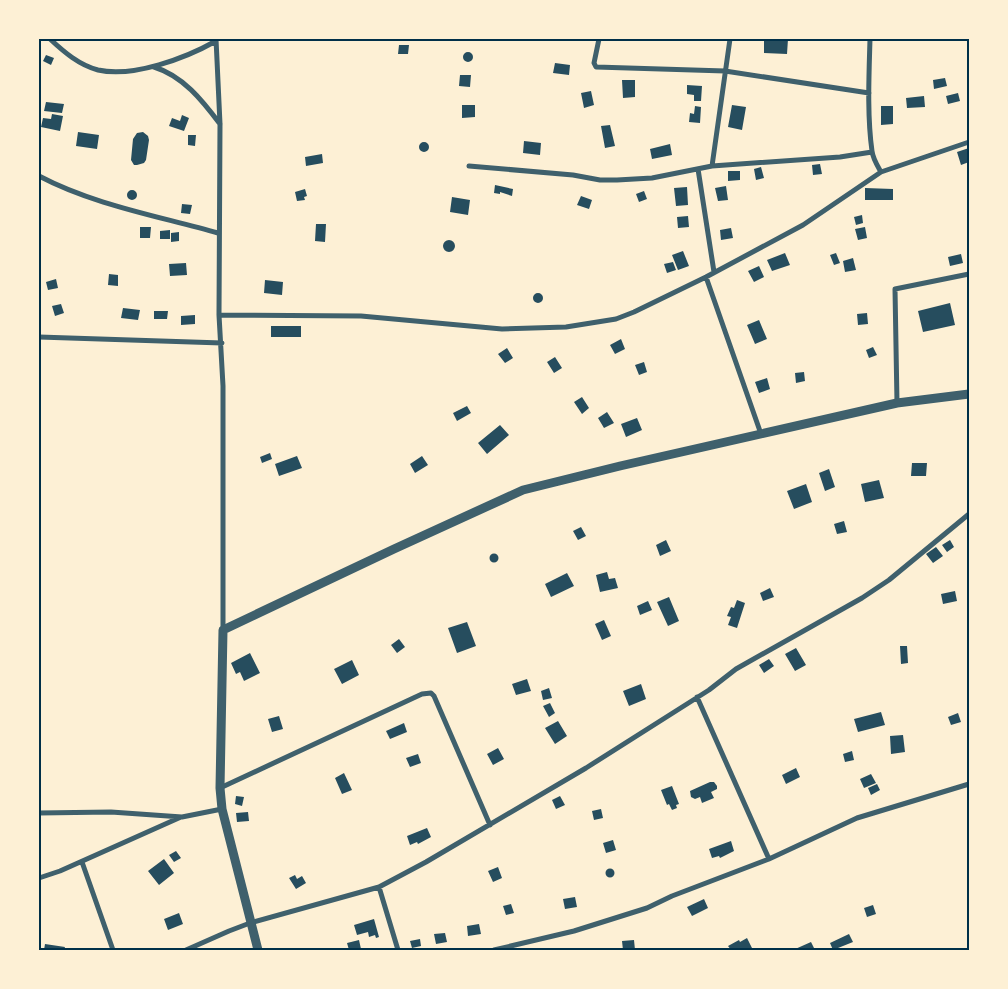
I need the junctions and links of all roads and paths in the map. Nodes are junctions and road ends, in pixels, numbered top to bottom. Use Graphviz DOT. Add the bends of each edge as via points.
graph roads {
  1 [pos="50,39"];
  2 [pos="599,39"];
  3 [pos="730,39"];
  4 [pos="870,39"];
  5 [pos="216,40"];
  6 [pos="154,66"];
  7 [pos="725,72"];
  8 [pos="869,93"];
  9 [pos="220,124"];
  10 [pos="969,142"];
  11 [pos="872,152"];
  12 [pos="469,166"];
  13 [pos="712,166"];
  14 [pos="698,169"];
  15 [pos="882,172"];
  16 [pos="39,176"];
  17 [pos="218,232"];
  18 [pos="714,272"];
  19 [pos="969,274"];
  20 [pos="706,277"];
  21 [pos="219,314"];
  22 [pos="39,337"];
  23 [pos="222,343"];
  24 [pos="969,394"];
  25 [pos="897,403"];
  26 [pos="761,434"];
  27 [pos="969,514"];
  28 [pos="223,630"];
  29 [pos="697,697"];
  30 [pos="969,784"];
  31 [pos="220,788"];
  32 [pos="222,808"];
  33 [pos="39,814"];
  34 [pos="182,817"];
  35 [pos="490,825"];
  36 [pos="769,859"];
  37 [pos="82,862"];
  38 [pos="39,878"];
  39 [pos="379,887"];
  40 [pos="250,923"];
  41 [pos="113,950"];
  42 [pos="186,950"];
  43 [pos="258,950"];
  44 [pos="398,950"];
  45 [pos="494,950"];
  1 -- 6 [label="street" via="70,57 99,70 122,71"];
  2 -- 7 [label="street" via="596,66"];
  3 -- 7 [label="street"];
  4 -- 8 [label="street"];
  5 -- 6 [label="street" via="188,56"];
  5 -- 9 [label="street"];
  6 -- 9 [label="street" via="174,76 198,95"];
  7 -- 8 [label="street"];
  7 -- 13 [label="street"];
  8 -- 11 [label="street"];
  9 -- 17 [label="street"];
  10 -- 15 [label="street"];
  11 -- 13 [label="street"];
  11 -- 15 [label="street"];
  12 -- 14 [label="street" via="600,180 652,178"];
  13 -- 14 [label="street"];
  14 -- 18 [label="street"];
  15 -- 18 [label="street" via="803,225"];
  16 -- 17 [label="street" via="138,212"];
  17 -- 21 [label="street"];
  18 -- 20 [label="street"];
  19 -- 25 [label="street" via="895,290"];
  20 -- 21 [label="street" via="616,319 566,327 502,329 361,316"];
  20 -- 26 [label="street"];
  21 -- 23 [label="street"];
  22 -- 23 [label="street"];
  23 -- 28 [label="street"];
  24 -- 25 [label="street"];
  25 -- 26 [label="street"];
  26 -- 28 [label="street" via="523,490"];
  27 -- 29 [label="street" via="889,580 736,669"];
  28 -- 31 [label="street"];
  29 -- 35 [label="street"];
  29 -- 36 [label="street"];
  30 -- 36 [label="street" via="857,818"];
  31 -- 32 [label="street"];
  31 -- 35 [label="street" via="430,693"];
  32 -- 34 [label="street"];
  32 -- 40 [label="street"];
  33 -- 34 [label="street" via="111,812"];
  34 -- 37 [label="street"];
  35 -- 39 [label="street"];
  36 -- 45 [label="street" via="647,908 574,931"];
  37 -- 38 [label="street"];
  37 -- 41 [label="street"];
  39 -- 40 [label="street"];
  39 -- 44 [label="street"];
  40 -- 42 [label="street"];
  40 -- 43 [label="street"];
}
